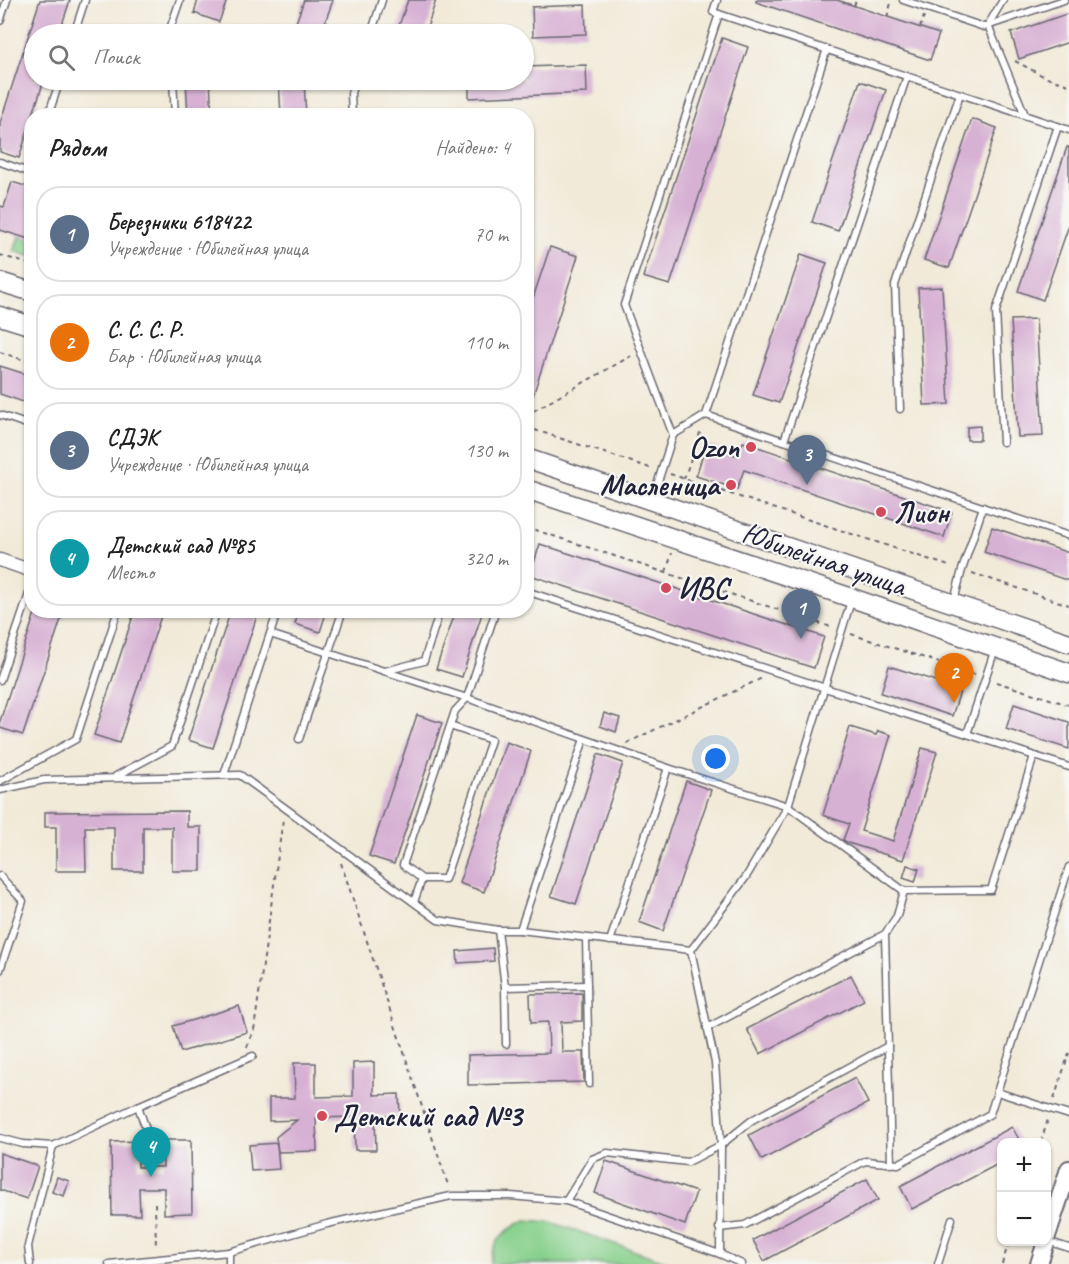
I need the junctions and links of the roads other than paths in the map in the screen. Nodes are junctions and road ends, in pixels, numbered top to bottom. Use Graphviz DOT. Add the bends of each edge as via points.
graph roads {
  1 [pos="7,0"];
  2 [pos="85,0"];
  3 [pos="180,0"];
  4 [pos="382,0"];
  5 [pos="717,0"];
  6 [pos="903,0"];
  7 [pos="1003,0"];
  8 [pos="1064,0"];
  9 [pos="2,11"];
  10 [pos="719,14"];
  11 [pos="0,21"];
  12 [pos="77,24"];
  13 [pos="172,24"];
  14 [pos="374,24"];
  15 [pos="988,25"];
  16 [pos="827,50"];
  17 [pos="907,76"];
  18 [pos="57,90"];
  19 [pos="173,90"];
  20 [pos="352,90"];
  21 [pos="960,94"];
  22 [pos="51,108"];
  23 [pos="174,108"];
  24 [pos="352,108"];
  25 [pos="1025,115"];
  26 [pos="1058,126"];
  27 [pos="1069,130"];
  28 [pos="0,162"];
  29 [pos="24,168"];
  30 [pos="0,282"];
  31 [pos="24,290"];
  32 [pos="0,316"];
  33 [pos="24,324"];
  34 [pos="900,409"];
  35 [pos="0,415"];
  36 [pos="706,415"];
  37 [pos="24,423"];
  38 [pos="673,435"];
  39 [pos="784,441"];
  40 [pos="1003,442"];
  41 [pos="534,462"];
  42 [pos="534,491"];
  43 [pos="652,501"];
  44 [pos="983,507"];
  45 [pos="1069,536"];
  46 [pos="0,560"];
  47 [pos="24,568"];
  48 [pos="534,594"];
  49 [pos="852,598"];
  50 [pos="953,605"];
  51 [pos="24,609"];
  52 [pos="115,618"];
  53 [pos="214,618"];
  54 [pos="275,618"];
  55 [pos="340,618"];
  56 [pos="437,618"];
  57 [pos="493,618"];
  58 [pos="270,634"];
  59 [pos="1069,643"];
  60 [pos="995,648"];
  61 [pos="329,653"];
  62 [pos="385,671"];
  63 [pos="1069,673"];
  64 [pos="0,680"];
  65 [pos="824,689"];
  66 [pos="467,698"];
  67 [pos="450,726"];
  68 [pos="967,735"];
  69 [pos="299,739"];
  70 [pos="584,739"];
  71 [pos="1034,756"];
  72 [pos="1069,767"];
  73 [pos="668,768"];
  74 [pos="224,775"];
  75 [pos="115,777"];
  76 [pos="0,781"];
  77 [pos="0,790"];
  78 [pos="788,806"];
  79 [pos="1069,867"];
  80 [pos="0,876"];
  81 [pos="422,879"];
  82 [pos="904,891"];
  83 [pos="414,902"];
  84 [pos="498,930"];
  85 [pos="520,930"];
  86 [pos="885,934"];
  87 [pos="586,938"];
  88 [pos="610,940"];
  89 [pos="691,950"];
  90 [pos="0,970"];
  91 [pos="587,985"];
  92 [pos="505,987"];
  93 [pos="707,1028"];
  94 [pos="506,1044"];
  95 [pos="888,1046"];
  96 [pos="253,1056"];
  97 [pos="589,1084"];
  98 [pos="997,1092"];
  99 [pos="138,1106"];
  100 [pos="1069,1115"];
  101 [pos="148,1135"];
  102 [pos="0,1138"];
  103 [pos="721,1145"];
  104 [pos="53,1146"];
  105 [pos="891,1164"];
  106 [pos="1069,1169"];
  107 [pos="566,1201"];
  108 [pos="952,1220"];
  109 [pos="1051,1225"];
  110 [pos="719,1228"];
  111 [pos="1051,1243"];
  112 [pos="1044,1246"];
  113 [pos="1069,1248"];
  114 [pos="229,1252"];
  115 [pos="720,1254"];
  116 [pos="30,1264"];
  117 [pos="109,1264"];
  118 [pos="229,1264"];
  119 [pos="742,1264"];
  120 [pos="938,1264"];
  121 [pos="1039,1264"];
  1 -- 9 [label="lane"];
  2 -- 12 [label="lane"];
  3 -- 13 [label="lane"];
  4 -- 14 [label="lane"];
  5 -- 10 [label="lane" via="713,12"];
  6 -- 15 [label="lane" via="984,27"];
  7 -- 15 [label="lane"];
  8 -- 15 [label="lane"];
  9 -- 11 [label="lane"];
  10 -- 16 [label="lane"];
  10 -- 38 [label="lane" via="624,305"];
  15 -- 25 [label="lane"];
  16 -- 17 [label="lane"];
  16 -- 36 [label="lane"];
  17 -- 21 [label="lane"];
  17 -- 39 [label="lane"];
  18 -- 22 [label="lane"];
  19 -- 23 [label="lane"];
  20 -- 24 [label="lane"];
  21 -- 25 [label="lane"];
  21 -- 34 [label="lane" via="895,285"];
  25 -- 26 [label="lane"];
  26 -- 27 [label="lane"];
  26 -- 40 [label="lane" via="996,311"];
  28 -- 29 [label="lane"];
  30 -- 31 [label="main road"];
  32 -- 33 [label="main road"];
  35 -- 37 [label="lane"];
  36 -- 38 [label="lane"];
  36 -- 39 [label="lane"];
  38 -- 43 [label="lane"];
  39 -- 44 [label="lane"];
  41 -- 43 [label="main road, Юбилейная улица"];
  42 -- 49 [label="main road, Юбилейная улица"];
  43 -- 50 [label="main road, Юбилейная улица"];
  44 -- 45 [label="lane"];
  44 -- 50 [label="lane"];
  46 -- 47 [label="street"];
  48 -- 65 [label="lane"];
  49 -- 60 [label="main road, Юбилейная улица"];
  49 -- 65 [label="lane"];
  50 -- 59 [label="main road, Юбилейная улица"];
  51 -- 64 [label="lane"];
  52 -- 76 [label="lane" via="76,739"];
  53 -- 75 [label="lane" via="172,746"];
  54 -- 58 [label="lane"];
  55 -- 61 [label="lane"];
  56 -- 62 [label="lane" via="424,661"];
  57 -- 66 [label="lane"];
  58 -- 61 [label="lane"];
  58 -- 74 [label="lane"];
  60 -- 63 [label="main road, Юбилейная улица"];
  60 -- 68 [label="lane"];
  61 -- 62 [label="lane"];
  61 -- 69 [label="lane"];
  62 -- 66 [label="lane"];
  65 -- 68 [label="lane"];
  65 -- 78 [label="lane"];
  66 -- 67 [label="lane" via="455,711"];
  66 -- 70 [label="lane"];
  67 -- 81 [label="lane" via="403,865"];
  67 -- 81 [label="lane" via="492,740 445,879"];
  68 -- 71 [label="lane"];
  70 -- 73 [label="lane"];
  70 -- 85 [label="lane"];
  71 -- 72 [label="lane"];
  71 -- 82 [label="lane" via="991,890"];
  73 -- 78 [label="lane"];
  73 -- 88 [label="lane"];
  74 -- 75 [label="lane"];
  74 -- 83 [label="lane" via="240,775"];
  75 -- 77 [label="lane" via="44,780"];
  78 -- 82 [label="lane"];
  78 -- 89 [label="lane" via="746,877"];
  79 -- 98 [label="lane"];
  80 -- 90 [label="lane" via="23,901"];
  81 -- 83 [label="lane"];
  82 -- 86 [label="lane" via="897,916"];
  83 -- 84 [label="lane" via="438,920"];
  84 -- 85 [label="lane"];
  84 -- 92 [label="lane"];
  85 -- 87 [label="lane"];
  86 -- 93 [label="lane"];
  86 -- 95 [label="lane"];
  87 -- 88 [label="lane"];
  87 -- 91 [label="lane"];
  88 -- 89 [label="lane"];
  89 -- 93 [label="lane"];
  91 -- 92 [label="lane"];
  91 -- 97 [label="lane"];
  92 -- 94 [label="lane"];
  93 -- 103 [label="lane" via="715,1063"];
  95 -- 103 [label="lane" via="752,1120"];
  95 -- 105 [label="lane"];
  96 -- 99 [label="lane"];
  98 -- 100 [label="lane"];
  98 -- 105 [label="lane" via="990,1114 898,1164"];
  99 -- 101 [label="lane"];
  99 -- 104 [label="lane"];
  102 -- 104 [label="lane"];
  103 -- 107 [label="lane" via="688,1161 607,1153 592,1159"];
  103 -- 110 [label="lane"];
  104 -- 116 [label="lane" via="28,1246"];
  105 -- 110 [label="lane" via="865,1161 745,1225"];
  106 -- 109 [label="main road"];
  107 -- 114 [label="lane" via="451,1196 327,1224"];
  107 -- 115 [label="lane"];
  108 -- 120 [label="lane"];
  110 -- 115 [label="lane"];
  111 -- 113 [label="lane"];
  112 -- 121 [label="main road"];
  114 -- 117 [label="lane"];
  114 -- 118 [label="lane"];
  115 -- 119 [label="lane"];
}
